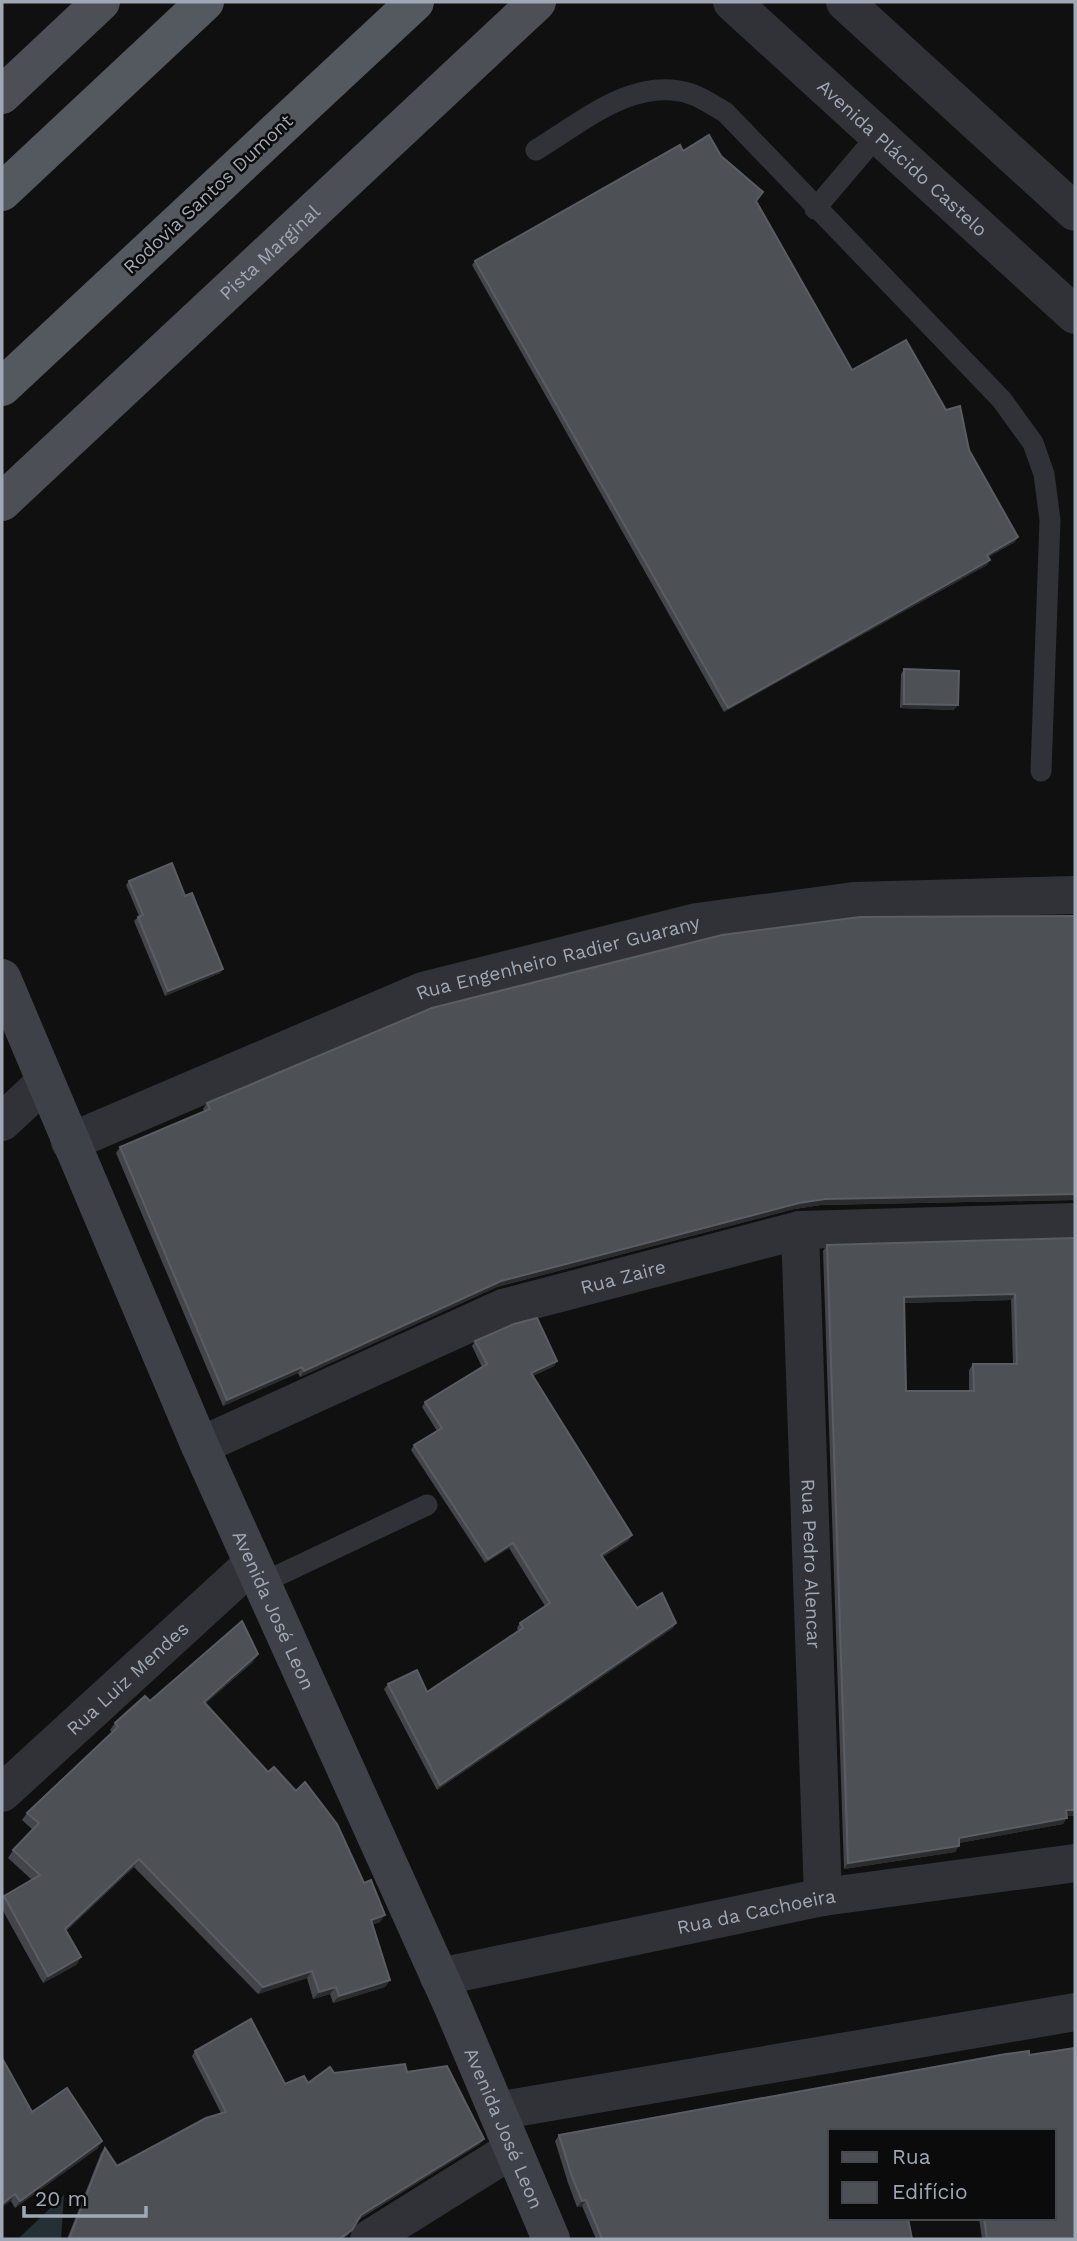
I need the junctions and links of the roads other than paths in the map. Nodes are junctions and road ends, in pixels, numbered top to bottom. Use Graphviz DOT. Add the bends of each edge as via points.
graph roads {
  1 [pos="102,2"];
  2 [pos="205,2"];
  3 [pos="415,2"];
  4 [pos="537,2"];
  5 [pos="732,2"];
  6 [pos="845,2"];
  7 [pos="2,95"];
  8 [pos="877,136"];
  9 [pos="536,150"];
  10 [pos="2,192"];
  11 [pos="815,209"];
  12 [pos="1075,212"];
  13 [pos="1075,314"];
  14 [pos="2,387"];
  15 [pos="2,502"];
  16 [pos="1041,771"];
  17 [pos="1075,895"];
  18 [pos="2,978"];
  19 [pos="45,1082"];
  20 [pos="2,1122"];
  21 [pos="70,1142"];
  22 [pos="1075,1222"];
  23 [pos="800,1230"];
  24 [pos="200,1446"];
  25 [pos="427,1505"];
  26 [pos="257,1574"];
  27 [pos="2,1793"];
  28 [pos="1075,1863"];
  29 [pos="823,1897"];
  30 [pos="446,1992"];
  31 [pos="1075,2012"];
  32 [pos="497,2111"];
  33 [pos="513,2149"];
  34 [pos="369,2239"];
  35 [pos="551,2239"];
  1 -- 7 [label="main road"];
  2 -- 10 [label="highway"];
  3 -- 14 [label="highway, Rodovia Santos Dumont"];
  4 -- 15 [label="main road, Pista Marginal"];
  5 -- 8 [label="street, Avenida Plácido Castelo"];
  6 -- 12 [label="street"];
  8 -- 11 [label="lane"];
  8 -- 13 [label="street, Avenida Plácido Castelo"];
  9 -- 11 [label="lane" via="627,96 658,89 691,94 725,112"];
  11 -- 16 [label="lane" via="1002,400 1033,443 1044,474 1050,520"];
  17 -- 21 [label="street, Rua Engenheiro Radier Guarany" via="841,902 697,922 422,991"];
  18 -- 19 [label="main road, Avenida José Leon"];
  19 -- 20 [label="street"];
  19 -- 21 [label="main road, Avenida José Leon"];
  21 -- 24 [label="main road, Avenida José Leon"];
  22 -- 23 [label="street, Rua Zaire"];
  23 -- 24 [label="street, Rua Zaire" via="503,1308"];
  23 -- 29 [label="street, Rua Pedro Alencar"];
  24 -- 26 [label="main road, Avenida José Leon"];
  25 -- 26 [label="lane"];
  26 -- 27 [label="street, Rua Luiz Mendes"];
  26 -- 30 [label="main road, Avenida José Leon"];
  28 -- 29 [label="street, Rua da Cachoeira"];
  29 -- 30 [label="street, Rua da Cachoeira"];
  30 -- 32 [label="main road, Avenida José Leon"];
  31 -- 32 [label="street"];
  32 -- 33 [label="main road, Avenida José Leon"];
  33 -- 34 [label="street"];
  33 -- 35 [label="main road, Avenida José Leon"];
}
